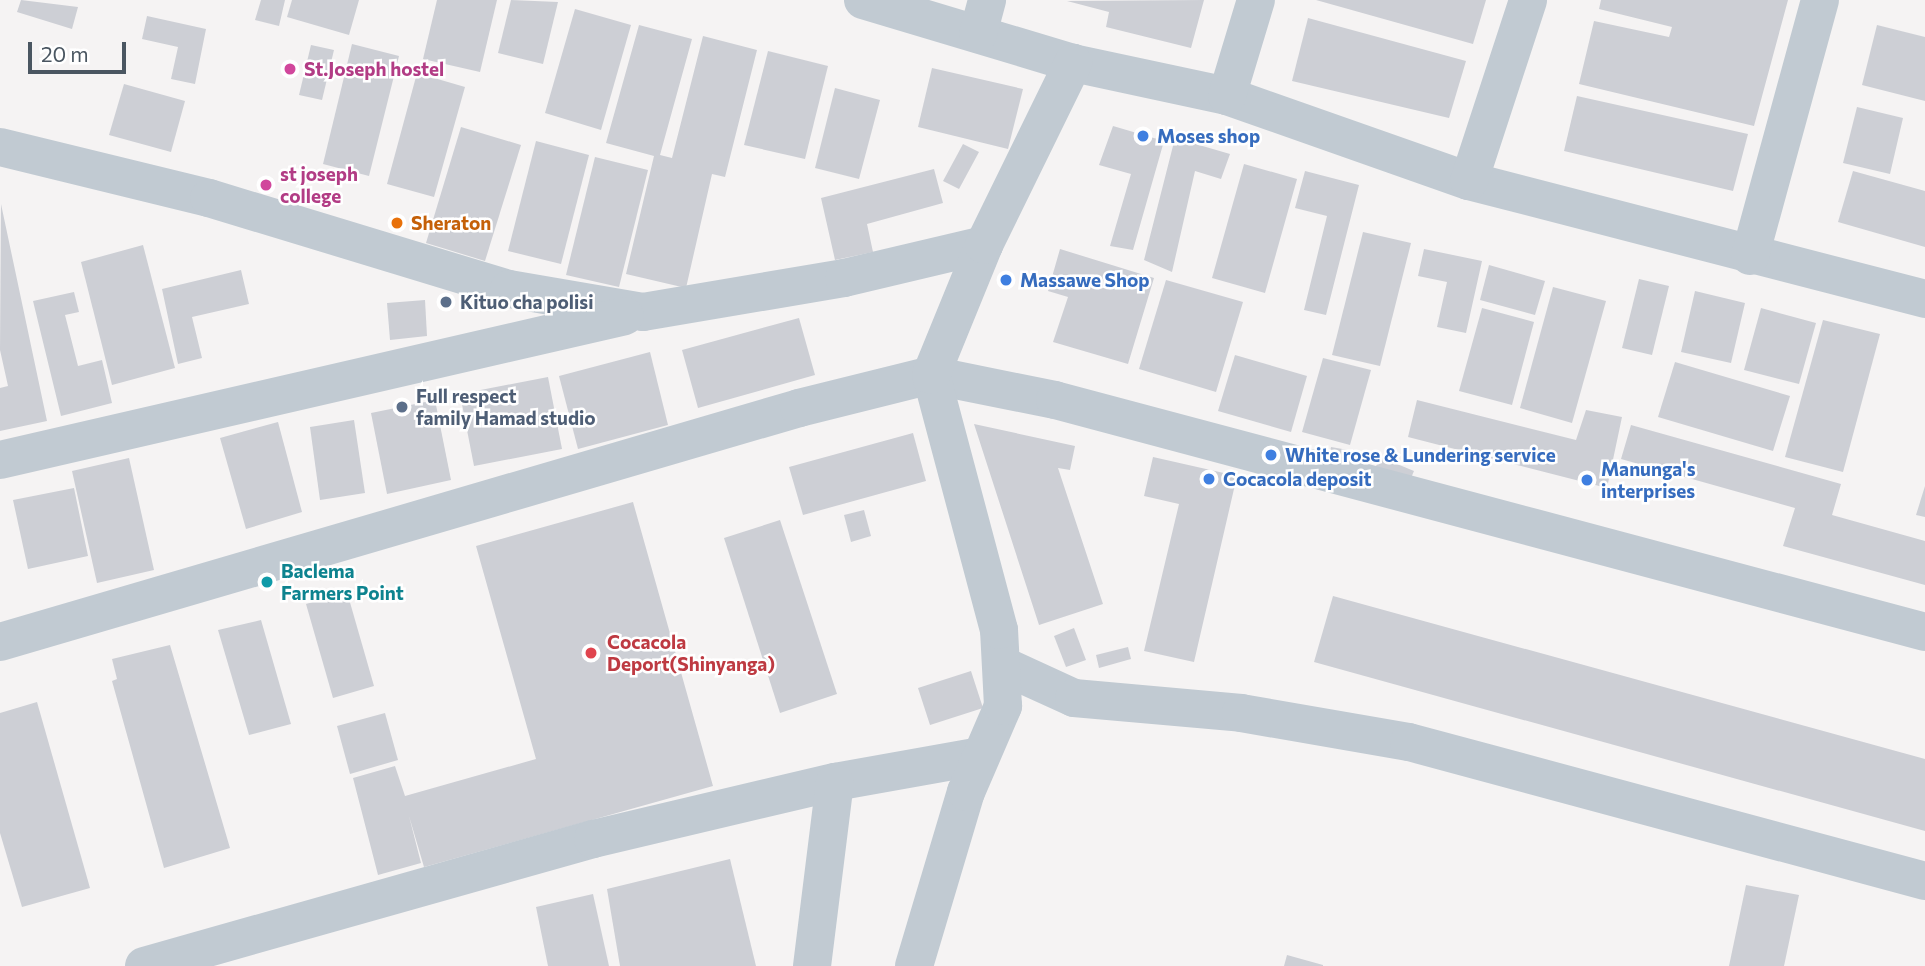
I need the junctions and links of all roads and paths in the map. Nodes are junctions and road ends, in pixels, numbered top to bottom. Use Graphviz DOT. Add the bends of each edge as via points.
graph roads {
  1 [pos="863,0"];
  2 [pos="1256,0"];
  3 [pos="1528,0"];
  4 [pos="1820,0"];
  5 [pos="982,17"];
  6 [pos="1073,62"];
  7 [pos="1227,96"];
  8 [pos="0,147"];
  9 [pos="1468,181"];
  10 [pos="984,245"];
  11 [pos="1750,256"];
  12 [pos="1925,299"];
  13 [pos="643,312"];
  14 [pos="931,375"];
  15 [pos="0,460"];
  16 [pos="1925,632"];
  17 [pos="0,642"];
  18 [pos="1004,666"];
  19 [pos="981,756"];
  20 [pos="835,782"];
  21 [pos="1925,881"];
  22 [pos="144,966"];
  23 [pos="812,966"];
  24 [pos="914,966"];
  1 -- 5 [label="street"];
  2 -- 7 [label="street"];
  3 -- 9 [label="street"];
  4 -- 11 [label="street"];
  5 -- 6 [label="street"];
  6 -- 7 [label="street"];
  6 -- 10 [label="street"];
  7 -- 9 [label="street"];
  8 -- 13 [label="street" via="209,198 509,289"];
  9 -- 11 [label="street"];
  10 -- 13 [label="street" via="844,278"];
  10 -- 14 [label="street"];
  11 -- 12 [label="street"];
  13 -- 15 [label="street"];
  14 -- 16 [label="street" via="1055,400"];
  14 -- 17 [label="street" via="823,401"];
  14 -- 18 [label="street"];
  18 -- 19 [label="street" via="1003,706"];
  18 -- 21 [label="street" via="1074,698 1241,713 1397,740"];
  19 -- 20 [label="street"];
  19 -- 24 [label="street" via="936,883"];
  20 -- 22 [label="street" via="450,876"];
  20 -- 23 [label="street"];
}
